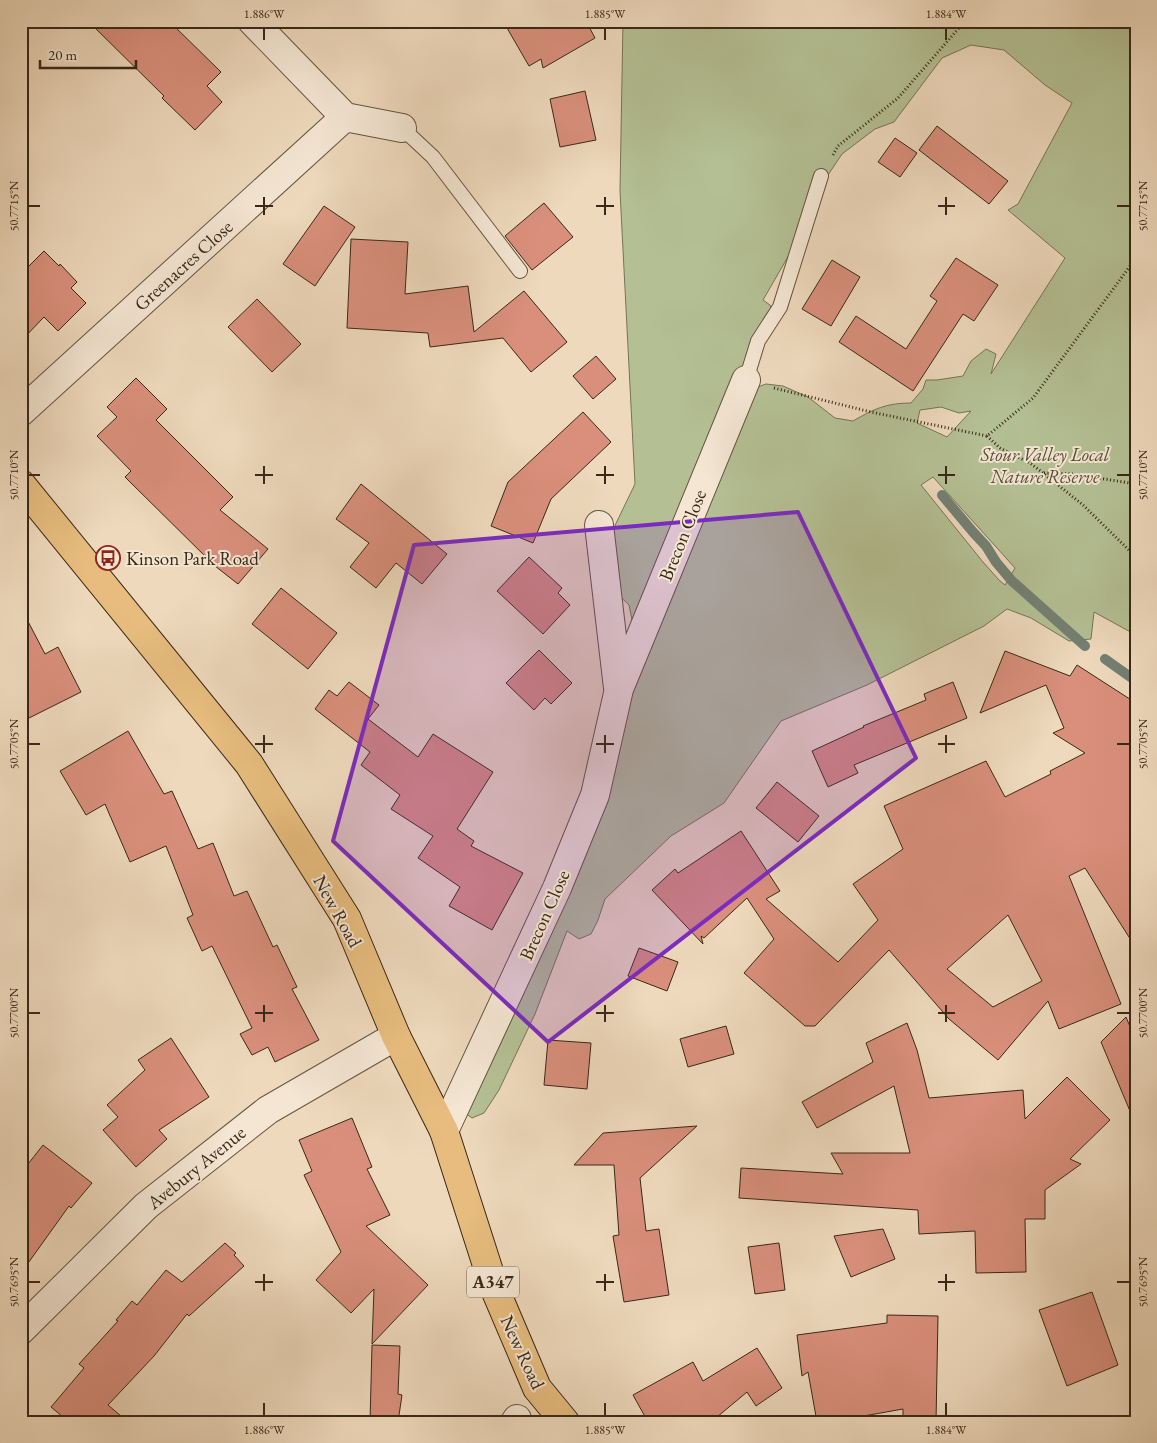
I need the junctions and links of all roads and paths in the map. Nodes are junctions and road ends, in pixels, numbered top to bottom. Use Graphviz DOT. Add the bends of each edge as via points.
graph roads {
  1 [pos="252,21"];
  2 [pos="965,21"];
  3 [pos="346,117"];
  4 [pos="402,128"];
  5 [pos="821,176"];
  6 [pos="1136,258"];
  7 [pos="520,271"];
  8 [pos="746,380"];
  9 [pos="21,412"];
  10 [pos="987,436"];
  11 [pos="1043,473"];
  12 [pos="21,484"];
  13 [pos="1136,484"];
  14 [pos="599,525"];
  15 [pos="1136,557"];
  16 [pos="618,689"];
  17 [pos="396,1036"];
  18 [pos="444,1131"];
  19 [pos="21,1330"];
  20 [pos="565,1422"];
  1 -- 3 [label="street"];
  2 -- 5 [label="path" via="898,98 838,146"];
  3 -- 4 [label="street"];
  3 -- 9 [label="street, Greenacres Close"];
  4 -- 7 [label="lane" via="433,157"];
  5 -- 8 [label="lane" via="780,307 758,341"];
  6 -- 10 [label="path" via="1033,398"];
  8 -- 10 [label="path" via="862,410"];
  8 -- 16 [label="street, Brecon Close"];
  10 -- 11 [label="path" via="1000,448"];
  11 -- 13 [label="path" via="1074,474"];
  11 -- 15 [label="path" via="1083,505"];
  12 -- 17 [label="main road, New Road / A347" via="249,764 347,919"];
  14 -- 16 [label="street, Brecon Close"];
  16 -- 18 [label="street, Brecon Close" via="595,795 557,888"];
  17 -- 18 [label="main road, New Road / A347"];
  17 -- 19 [label="street, Avebury Avenue" via="268,1110 146,1206"];
  18 -- 20 [label="main road, New Road / A347" via="494,1287 537,1388"];
}
